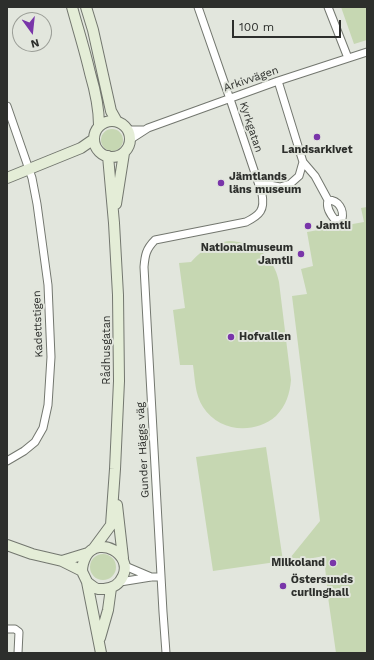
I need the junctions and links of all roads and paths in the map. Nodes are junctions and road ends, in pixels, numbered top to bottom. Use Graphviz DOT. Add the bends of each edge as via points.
graph roads {
  1 [pos="72,7"];
  2 [pos="86,7"];
  3 [pos="198,7"];
  4 [pos="328,7"];
  5 [pos="367,52"];
  6 [pos="348,58"];
  7 [pos="278,81"];
  8 [pos="230,99"];
  9 [pos="7,106"];
  10 [pos="116,120"];
  11 [pos="99,125"];
  12 [pos="130,135"];
  13 [pos="95,143"];
  14 [pos="124,153"];
  15 [pos="108,156"];
  16 [pos="303,162"];
  17 [pos="29,170"];
  18 [pos="7,178"];
  19 [pos="259,185"];
  20 [pos="328,200"];
  21 [pos="114,224"];
  22 [pos="148,246"];
  23 [pos="7,461"];
  24 [pos="114,477"];
  25 [pos="7,545"];
  26 [pos="91,551"];
  27 [pos="62,561"];
  28 [pos="124,562"];
  29 [pos="82,571"];
  30 [pos="151,577"];
  31 [pos="161,577"];
  32 [pos="87,582"];
  33 [pos="120,582"];
  34 [pos="111,588"];
  35 [pos="7,629"];
  36 [pos="99,642"];
  37 [pos="18,653"];
  38 [pos="101,653"];
  39 [pos="166,653"];
  1 -- 11 [label="main road" via="94,87"];
  2 -- 10 [label="main road" via="111,111"];
  3 -- 8 [label="street, Kyrkgatan"];
  4 -- 6 [label="street"];
  5 -- 6 [label="street, Arkivvägen"];
  6 -- 7 [label="street, Arkivvägen"];
  7 -- 8 [label="street, Arkivvägen"];
  7 -- 16 [label="street"];
  8 -- 12 [label="street, Arkivvägen"];
  8 -- 19 [label="street, Kyrkgatan"];
  9 -- 17 [label="street, Kadettstigen"];
  10 -- 11 [label="main road"];
  10 -- 12 [label="main road" via="126,126"];
  11 -- 13 [label="main road" via="94,134"];
  12 -- 14 [label="main road" via="129,147"];
  13 -- 15 [label="main road" via="103,155"];
  13 -- 17 [label="main road"];
  14 -- 15 [label="main road"];
  14 -- 21 [label="main road, Rådhusgatan"];
  15 -- 21 [label="main road, Rådhusgatan"];
  16 -- 19 [label="street" via="299,176 290,184 280,187"];
  16 -- 20 [label="street" via="315,176"];
  17 -- 18 [label="main road"];
  17 -- 23 [label="street, Kadettstigen" via="37,204 48,285 51,357 48,405 43,428 35,442"];
  19 -- 22 [label="street, Kyrkgatan" via="262,209 246,222 155,240"];
  21 -- 24 [label="main road, Rådhusgatan" via="119,381"];
  22 -- 31 [label="street, Gunder Häggs väg" via="144,267"];
  24 -- 26 [label="main road, Rådhusgatan" via="111,525"];
  24 -- 28 [label="main road, Rådhusgatan"];
  25 -- 27 [label="main road"];
  26 -- 27 [label="main road"];
  26 -- 28 [label="main road" via="102,546 110,548 118,552"];
  26 -- 29 [label="main road" via="83,561"];
  27 -- 29 [label="main road"];
  28 -- 30 [label="street"];
  28 -- 33 [label="main road" via="124,575"];
  29 -- 32 [label="main road"];
  30 -- 31 [label="street"];
  30 -- 33 [label="street"];
  31 -- 39 [label="street, Gunder Häggs väg"];
  32 -- 34 [label="main road" via="98,589"];
  32 -- 36 [label="main road"];
  33 -- 34 [label="main road"];
  34 -- 36 [label="main road"];
  35 -- 37 [label="street" via="19,632"];
  36 -- 38 [label="main road"];
}
